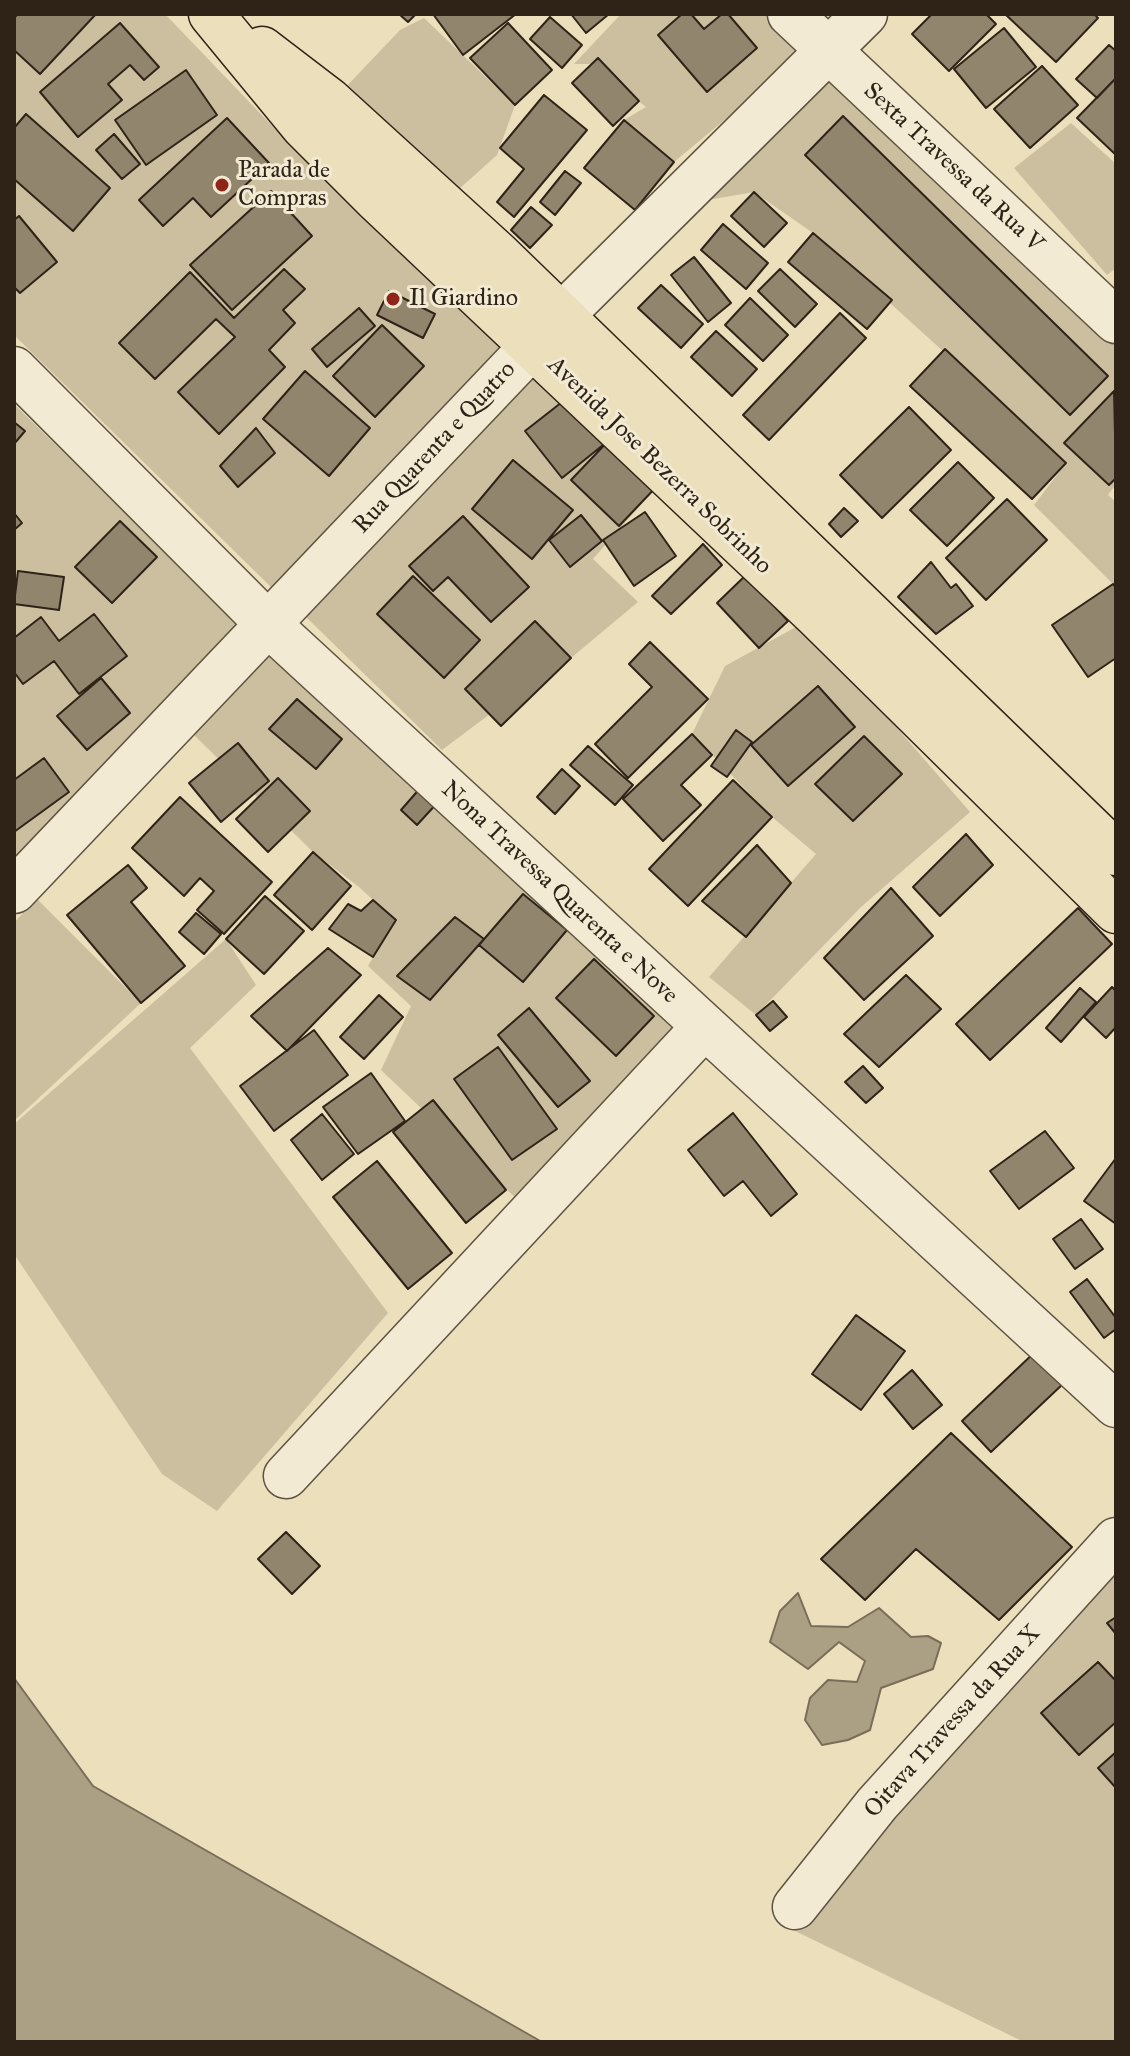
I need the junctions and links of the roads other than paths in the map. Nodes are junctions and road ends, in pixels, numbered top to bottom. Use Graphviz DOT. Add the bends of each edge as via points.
graph roads {
  1 [pos="214,14"];
  2 [pos="790,14"];
  3 [pos="865,14"];
  4 [pos="828,51"];
  5 [pos="562,315"];
  6 [pos="1116,321"];
  7 [pos="532,346"];
  8 [pos="14,369"];
  9 [pos="268,624"];
  10 [pos="1116,853"];
  11 [pos="14,891"];
  12 [pos="1116,911"];
  13 [pos="704,1027"];
  14 [pos="1116,1405"];
  15 [pos="286,1476"];
  16 [pos="1116,1540"];
  17 [pos="795,1907"];
  1 -- 5 [label="main road, Avenida Jose Bezerra Sobrinho" via="330,101"];
  1 -- 7 [label="main road, Avenida Jose Bezerra Sobrinho" via="304,127"];
  2 -- 4 [label="street, Sexta Travessa da Rua V"];
  3 -- 4 [label="street, Rua Quarenta e Quatro"];
  4 -- 5 [label="street, Rua Quarenta e Quatro"];
  4 -- 6 [label="street, Sexta Travessa da Rua V"];
  5 -- 7 [label="street, Rua Quarenta e Quatro"];
  5 -- 10 [label="main road, Avenida Jose Bezerra Sobrinho"];
  7 -- 9 [label="street, Rua Quarenta e Quatro"];
  7 -- 12 [label="main road, Avenida Jose Bezerra Sobrinho"];
  8 -- 9 [label="street, Nona Travessa Quarenta e Nove"];
  9 -- 11 [label="street, Rua Quarenta e Quatro"];
  9 -- 13 [label="street, Nona Travessa Quarenta e Nove"];
  13 -- 14 [label="street, Nona Travessa Quarenta e Nove"];
  13 -- 15 [label="street"];
  16 -- 17 [label="street, Oitava Travessa da Rua X" via="877,1804"];
}
